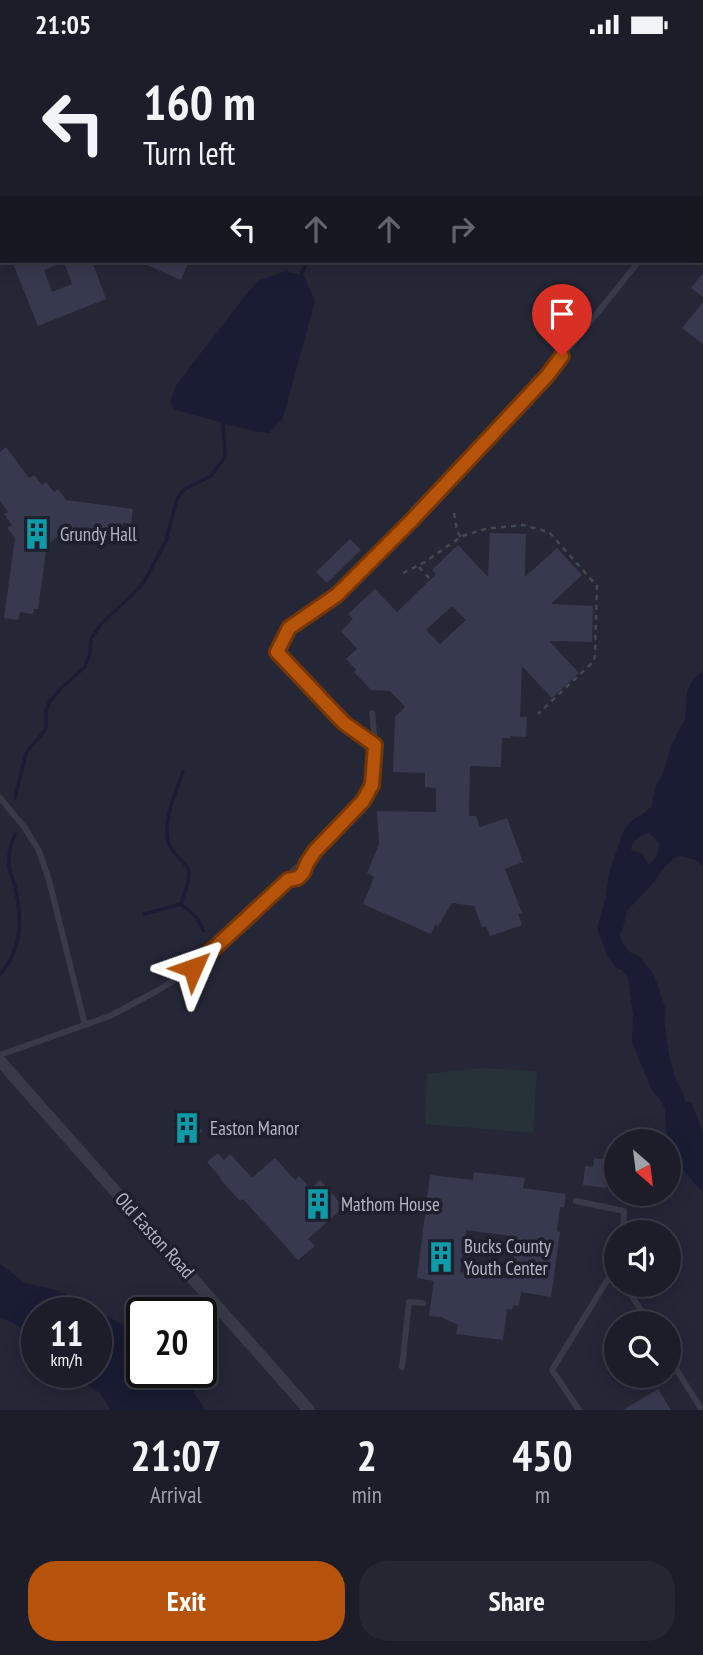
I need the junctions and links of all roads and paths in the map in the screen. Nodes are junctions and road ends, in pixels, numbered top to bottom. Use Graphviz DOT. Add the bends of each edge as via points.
graph roads {
  1 [pos="637,263"];
  2 [pos="454,513"];
  3 [pos="534,527"];
  4 [pos="533,534"];
  5 [pos="461,539"];
  6 [pos="418,566"];
  7 [pos="403,573"];
  8 [pos="588,575"];
  9 [pos="583,578"];
  10 [pos="431,580"];
  11 [pos="372,713"];
  12 [pos="538,714"];
  13 [pos="375,745"];
  14 [pos="0,798"];
  15 [pos="85,1025"];
  16 [pos="0,1055"];
  17 [pos="0,1061"];
  18 [pos="576,1201"];
  19 [pos="624,1220"];
  20 [pos="604,1287"];
  21 [pos="423,1303"];
  22 [pos="402,1367"];
  23 [pos="681,1377"];
  24 [pos="309,1410"];
  25 [pos="579,1410"];
  26 [pos="702,1410"];
  1 -- 13 [label="lane" via="547,376 412,520 337,595 289,628 277,652 344,723"];
  2 -- 5 [label="path"];
  3 -- 4 [label="path"];
  3 -- 5 [label="path" via="485,529"];
  3 -- 8 [label="path" via="549,532"];
  5 -- 6 [label="path"];
  6 -- 7 [label="path"];
  6 -- 10 [label="path"];
  8 -- 9 [label="path"];
  8 -- 12 [label="path" via="598,589 594,661"];
  11 -- 13 [label="lane"];
  13 -- 15 [label="lane" via="372,785 363,801 307,863 297,866 288,880 193,968 110,1016"];
  14 -- 15 [label="lane" via="39,851"];
  15 -- 16 [label="lane"];
  17 -- 24 [label="street, Old Easton Road"];
  18 -- 19 [label="lane" via="624,1211"];
  20 -- 25 [label="lane" via="552,1370"];
  21 -- 22 [label="lane" via="409,1302"];
  23 -- 26 [label="lane"];
}
